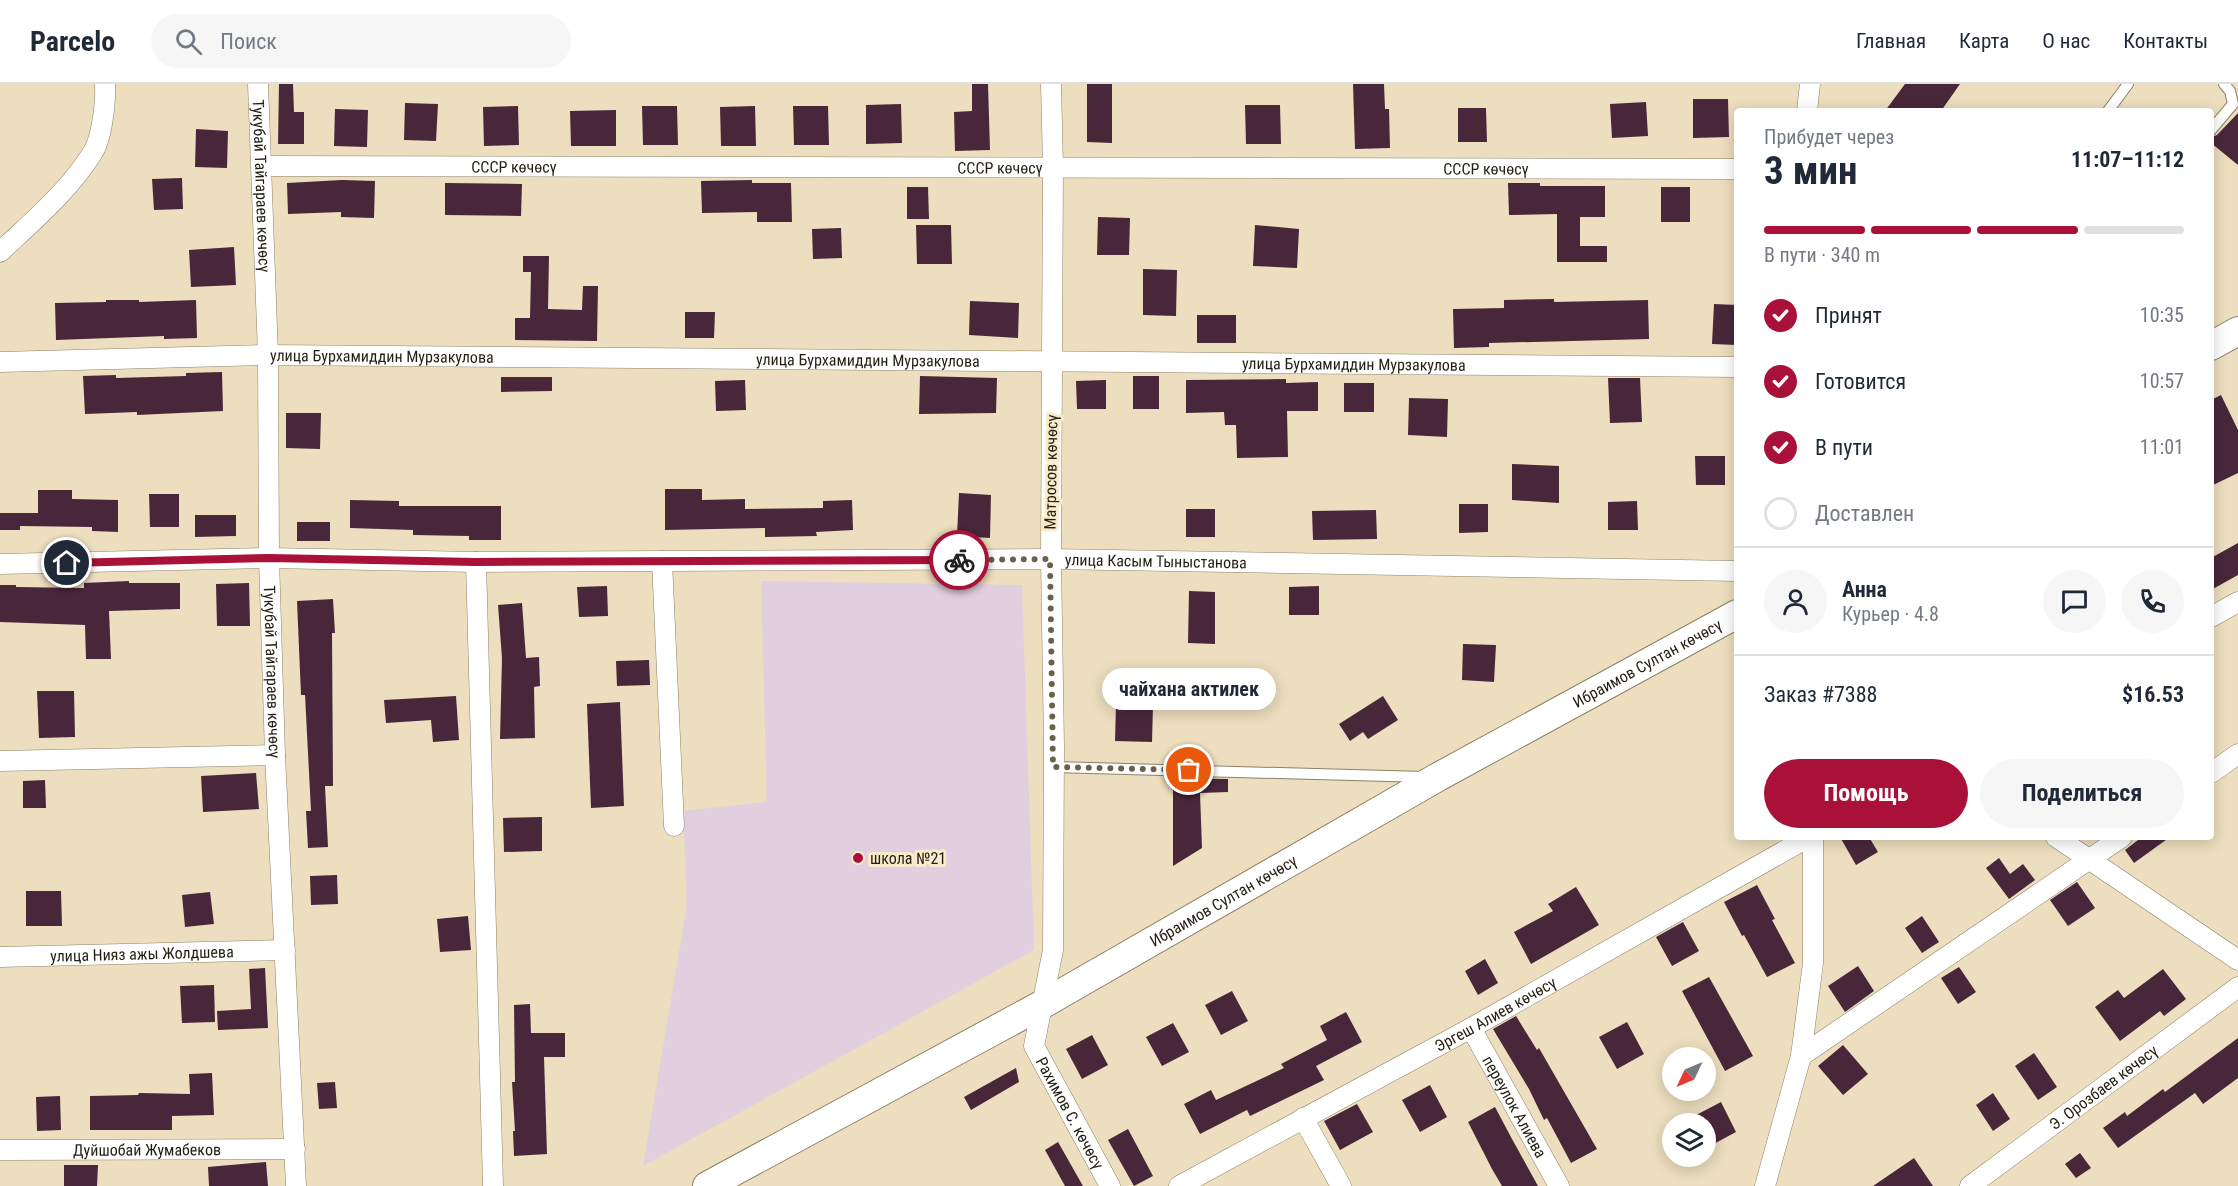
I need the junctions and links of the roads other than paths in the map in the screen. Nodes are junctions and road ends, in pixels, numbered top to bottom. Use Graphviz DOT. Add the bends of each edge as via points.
graph roads {
  1 [pos="105,84"];
  2 [pos="258,84"];
  3 [pos="1052,84"];
  4 [pos="1810,84"];
  5 [pos="2128,84"];
  6 [pos="2224,84"];
  7 [pos="1807,108"];
  8 [pos="2110,108"];
  9 [pos="2214,126"];
  10 [pos="262,166"];
  11 [pos="1053,167"];
  12 [pos="1734,169"];
  13 [pos="0,252"];
  14 [pos="2238,331"];
  15 [pos="2214,344"];
  16 [pos="268,355"];
  17 [pos="1053,360"];
  18 [pos="0,362"];
  19 [pos="1734,367"];
  20 [pos="269,558"];
  21 [pos="1050,559"];
  22 [pos="662,561"];
  23 [pos="476,562"];
  24 [pos="0,564"];
  25 [pos="1734,571"];
  26 [pos="2238,602"];
  27 [pos="2214,615"];
  28 [pos="1734,616"];
  29 [pos="2238,754"];
  30 [pos="275,755"];
  31 [pos="0,761"];
  32 [pos="1053,767"];
  33 [pos="2214,771"];
  34 [pos="1437,777"];
  35 [pos="674,826"];
  36 [pos="1806,840"];
  37 [pos="1811,840"];
  38 [pos="2060,840"];
  39 [pos="2118,840"];
  40 [pos="2089,861"];
  41 [pos="285,950"];
  42 [pos="0,957"];
  43 [pos="2238,960"];
  44 [pos="2238,987"];
  45 [pos="1043,1004"];
  46 [pos="1471,1028"];
  47 [pos="1801,1056"];
  48 [pos="1303,1118"];
  49 [pos="295,1149"];
  50 [pos="0,1150"];
  51 [pos="296,1186"];
  52 [pos="493,1186"];
  53 [pos="707,1186"];
  54 [pos="1110,1186"];
  55 [pos="1179,1186"];
  56 [pos="1341,1186"];
  57 [pos="1559,1186"];
  58 [pos="1764,1186"];
  59 [pos="1970,1186"];
  1 -- 13 [label="street" via="106,102 94,151 55,200"];
  2 -- 10 [label="street, Тукубай Тайгараев көчөсү"];
  3 -- 11 [label="street, Матросов көчөсү"];
  4 -- 7 [label="street"];
  5 -- 8 [label="lane"];
  6 -- 9 [label="lane" via="2230,90 2233,104"];
  10 -- 11 [label="street, СССР көчөсү"];
  10 -- 16 [label="street, Тукубай Тайгараев көчөсү"];
  11 -- 12 [label="street, СССР көчөсү"];
  11 -- 17 [label="street, Матросов көчөсү"];
  14 -- 15 [label="main road"];
  16 -- 17 [label="street, улица Бурхамиддин Мурзакулова"];
  16 -- 18 [label="street, улица Бурхамиддин Мурзакулова"];
  16 -- 20 [label="street, Тукубай Тайгараев көчөсү"];
  17 -- 19 [label="street, улица Бурхамиддин Мурзакулова"];
  17 -- 21 [label="street, Матросов көчөсү"];
  20 -- 23 [label="street, улица Касым Тыныстанова"];
  20 -- 24 [label="street, улица Касым Тыныстанова"];
  20 -- 30 [label="street, Тукубай Тайгараев көчөсү"];
  21 -- 22 [label="street, улица Касым Тыныстанова"];
  21 -- 25 [label="street, улица Касым Тыныстанова"];
  21 -- 32 [label="street, Матросов көчөсү"];
  22 -- 23 [label="street, улица Касым Тыныстанова"];
  22 -- 35 [label="street"];
  23 -- 52 [label="street"];
  26 -- 27 [label="street"];
  28 -- 34 [label="main road, Ибраимов Султан көчөсү"];
  29 -- 33 [label="street"];
  30 -- 31 [label="street"];
  30 -- 41 [label="street, Тукубай Тайгараев көчөсү"];
  32 -- 34 [label="lane"];
  32 -- 45 [label="street, Матросов көчөсү" via="1053,950"];
  34 -- 45 [label="main road, Ибраимов Султан көчөсү"];
  36 -- 46 [label="street, Эргеш Алиев көчөсү"];
  37 -- 47 [label="street" via="1813,963"];
  38 -- 40 [label="street"];
  39 -- 40 [label="street"];
  40 -- 43 [label="street"];
  40 -- 47 [label="street"];
  41 -- 42 [label="street, улица Нияз ажы Жолдшева"];
  41 -- 49 [label="street, Тукубай Тайгараев көчөсү"];
  44 -- 59 [label="street, Э. Орозбаев көчөсү"];
  45 -- 53 [label="main road, Ибраимов Султан көчөсү"];
  45 -- 54 [label="street, Рахимов С. көчөсү" via="1034,1046"];
  46 -- 48 [label="street, Эргеш Алиев көчөсү"];
  46 -- 57 [label="street, переулок Алиева"];
  47 -- 58 [label="street"];
  48 -- 55 [label="street, Эргеш Алиев көчөсү"];
  48 -- 56 [label="street"];
  49 -- 50 [label="street, Дуйшобай Жумабеков"];
  49 -- 51 [label="street, Тукубай Тайгараев көчөсү"];
}
